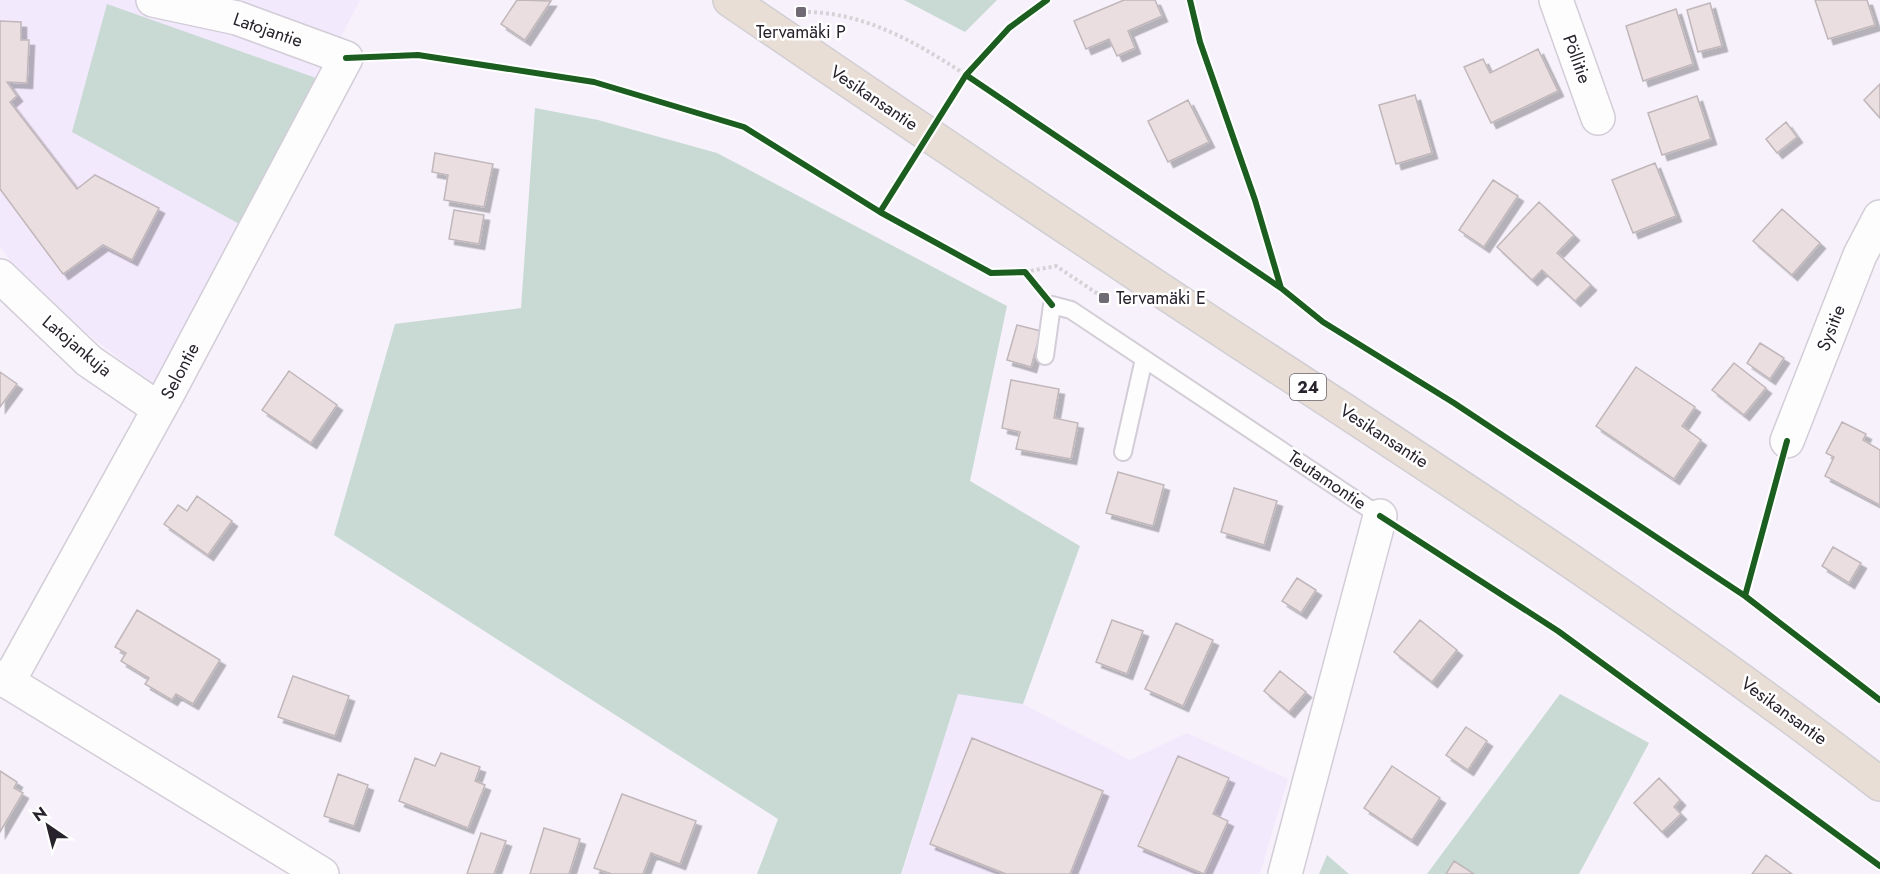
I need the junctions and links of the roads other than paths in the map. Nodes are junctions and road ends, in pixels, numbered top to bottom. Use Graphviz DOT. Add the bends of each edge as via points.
graph roads {
  1 [pos="153,0"];
  2 [pos="729,0"];
  3 [pos="1556,0"];
  4 [pos="346,58"];
  5 [pos="1598,118"];
  6 [pos="1880,217"];
  7 [pos="0,276"];
  8 [pos="1045,356"];
  9 [pos="1144,359"];
  10 [pos="159,409"];
  11 [pos="1787,441"];
  12 [pos="1123,452"];
  13 [pos="1380,516"];
  14 [pos="4,680"];
  15 [pos="1880,784"];
  16 [pos="322,874"];
  17 [pos="1285,874"];
  1 -- 4 [label="street, Latojantie" via="237,18"];
  2 -- 15 [label="highway, Vesikansantie / 24" via="1040,211 1536,537 1672,630"];
  3 -- 5 [label="street, Pöllitie"];
  4 -- 10 [label="street, Selontie"];
  6 -- 11 [label="street, Sysitie" via="1860,255"];
  7 -- 10 [label="street, Latojankuja" via="89,361"];
  8 -- 9 [label="lane, Teutamontie" via="1052,305 1071,310"];
  9 -- 12 [label="lane"];
  9 -- 13 [label="lane, Teutamontie"];
  10 -- 14 [label="street, Selontie"];
  13 -- 17 [label="street, Teutamontie"];
  14 -- 16 [label="street, Selontie"];
}
